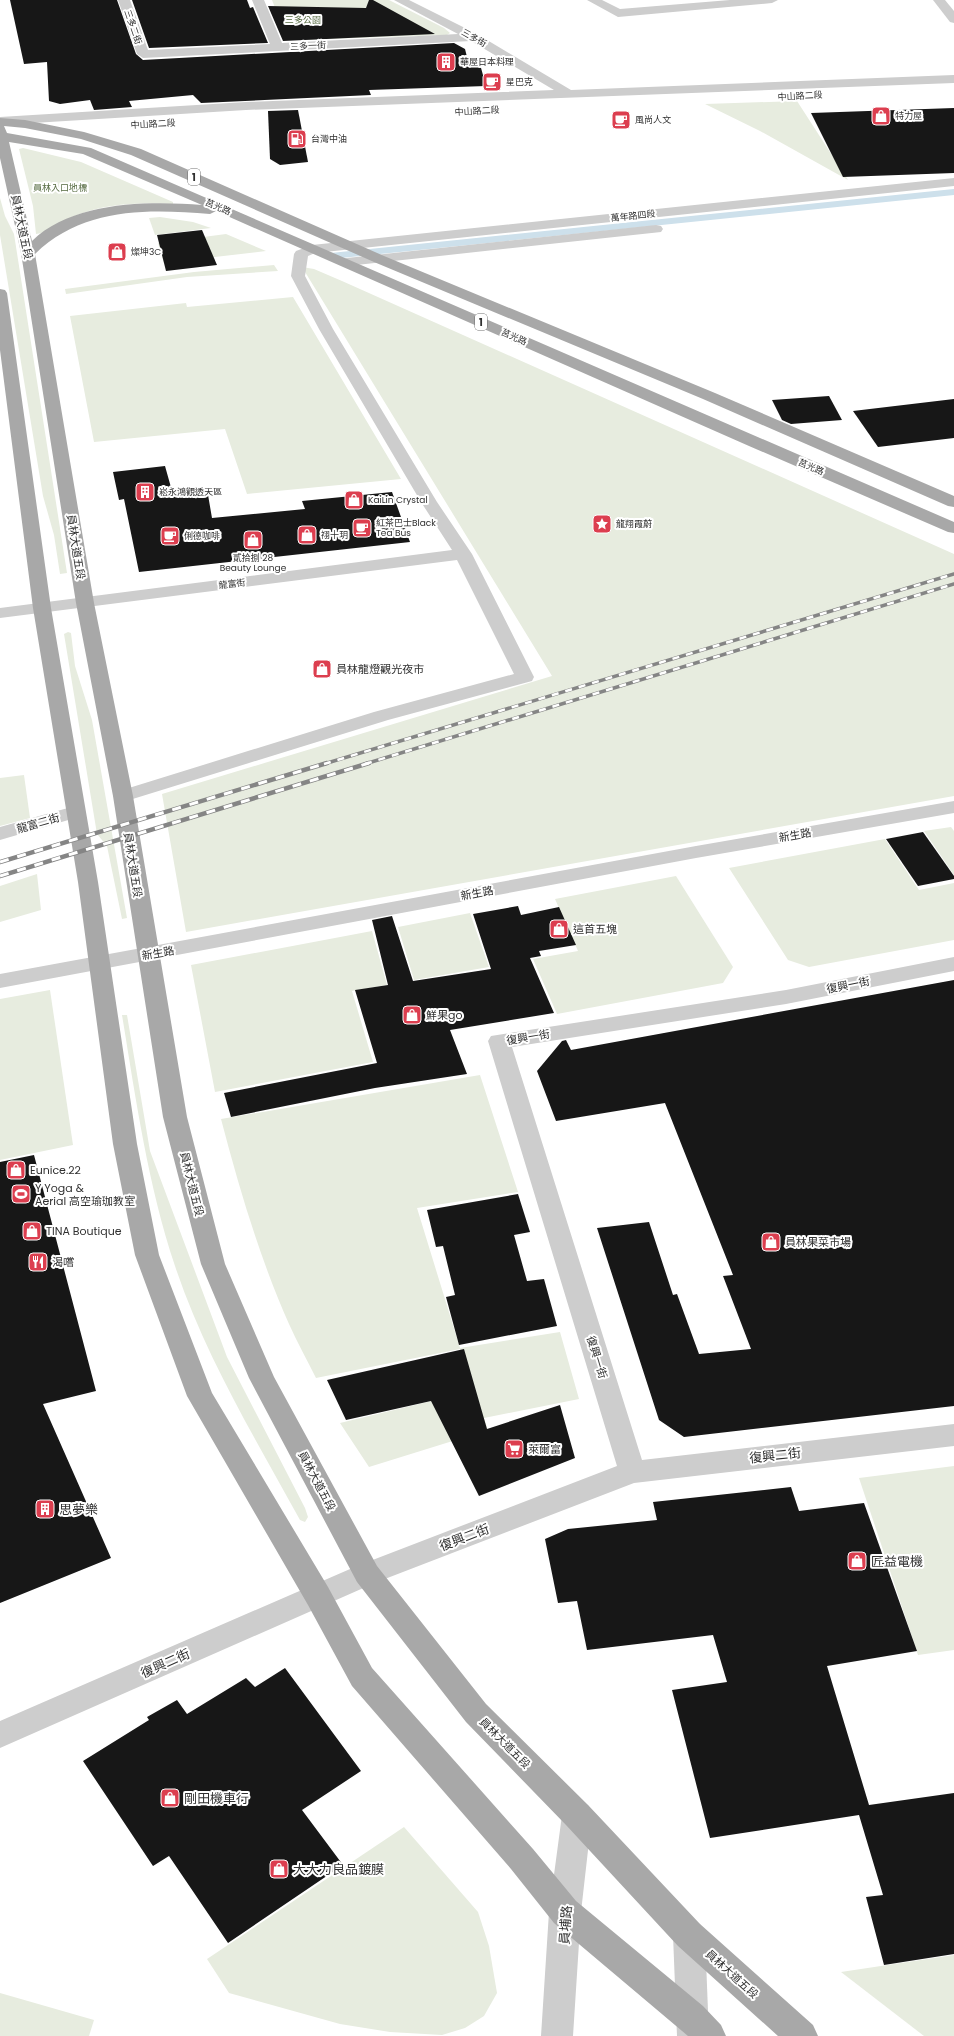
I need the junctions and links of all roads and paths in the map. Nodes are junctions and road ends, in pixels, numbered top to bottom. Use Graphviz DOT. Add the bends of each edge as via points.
graph roads {
  1 [pos="124,0"];
  2 [pos="258,0"];
  3 [pos="400,0"];
  4 [pos="593,0"];
  5 [pos="772,0"];
  6 [pos="939,0"];
  7 [pos="630,5"];
  8 [pos="954,19"];
  9 [pos="473,37"];
  10 [pos="278,48"];
  11 [pos="142,54"];
  12 [pos="954,79"];
  13 [pos="954,89"];
  14 [pos="569,94"];
  15 [pos="587,104"];
  16 [pos="525,108"];
  17 [pos="301,116"];
  18 [pos="0,129"];
  19 [pos="60,130"];
  20 [pos="954,182"];
  21 [pos="230,212"];
  22 [pos="671,228"];
  23 [pos="350,245"];
  24 [pos="312,249"];
  25 [pos="28,253"];
  26 [pos="379,259"];
  27 [pos="347,262"];
  28 [pos="0,299"];
  29 [pos="954,502"];
  30 [pos="954,528"];
  31 [pos="463,554"];
  32 [pos="85,603"];
  33 [pos="42,608"];
  34 [pos="0,613"];
  35 [pos="123,796"];
  36 [pos="954,807"];
  37 [pos="75,812"];
  38 [pos="0,834"];
  39 [pos="149,955"];
  40 [pos="98,963"];
  41 [pos="954,964"];
  42 [pos="0,981"];
  43 [pos="954,1435"];
  44 [pos="632,1472"];
  45 [pos="366,1574"];
  46 [pos="318,1596"];
  47 [pos="0,1735"];
  48 [pos="576,1815"];
  49 [pos="565,1912"];
  50 [pos="689,1935"];
  51 [pos="698,2030"];
  52 [pos="557,2036"];
  53 [pos="802,2036"];
  1 -- 11 [label="street, 三多二街"];
  2 -- 10 [label="street"];
  3 -- 9 [label="street, 三多街"];
  4 -- 7 [label="street" via="618,13"];
  5 -- 7 [label="street"];
  6 -- 8 [label="street"];
  9 -- 10 [label="street, 三多一街"];
  9 -- 14 [label="street, 三多街"];
  10 -- 11 [label="street, 三多一街"];
  12 -- 14 [label="street, 中山路二段"];
  13 -- 15 [label="street, 中山路二段"];
  14 -- 15 [label="street, 三多街"];
  14 -- 18 [label="street, 中山路二段" via="246,106"];
  15 -- 16 [label="street, 中山路二段"];
  17 -- 19 [label="street, 中山路二段"];
  18 -- 19 [label="main road, 莒光路 / 1"];
  18 -- 21 [label="main road, 莒光路 / 1" via="86,151"];
  18 -- 25 [label="main road, 員林大道五段"];
  19 -- 23 [label="main road, 莒光路 / 1" via="136,152"];
  20 -- 23 [label="street, 萬年路四段"];
  21 -- 24 [label="main road, 莒光路 / 1"];
  21 -- 25 [label="main road" via="180,207 134,208 110,212 83,218 61,228 36,242"];
  22 -- 26 [label="street, 萬年路四段"];
  23 -- 24 [label="street, 萬年路四段"];
  23 -- 26 [label="main road, 莒光路 / 1"];
  24 -- 27 [label="main road, 莒光路 / 1"];
  24 -- 31 [label="street" via="300,254 298,276 326,329"];
  25 -- 32 [label="main road, 員林大道五段"];
  26 -- 27 [label="street, 萬年路四段"];
  26 -- 29 [label="main road, 莒光路 / 1"];
  27 -- 30 [label="main road, 莒光路 / 1" via="755,443"];
  28 -- 33 [label="main road"];
  31 -- 32 [label="street, 龍富街"];
  31 -- 35 [label="street" via="525,677 381,716"];
  32 -- 33 [label="street, 龍富街"];
  32 -- 35 [label="main road, 員林大道五段"];
  33 -- 34 [label="street, 龍富街"];
  33 -- 37 [label="main road"];
  35 -- 39 [label="main road, 員林大道五段"];
  36 -- 39 [label="street, 新生路" via="688,853"];
  37 -- 38 [label="street, 龍富二街"];
  37 -- 40 [label="main road" via="88,882"];
  39 -- 40 [label="street, 新生路"];
  39 -- 45 [label="main road, 員林大道五段" via="175,1117 213,1264 262,1378"];
  40 -- 42 [label="street, 新生路"];
  40 -- 46 [label="main road" via="125,1144 147,1255 200,1396"];
  41 -- 44 [label="street, 復興一街" via="786,997 500,1041"];
  43 -- 44 [label="street, 復興二街"];
  44 -- 45 [label="street, 復興二街"];
  45 -- 46 [label="street, 復興二街"];
  45 -- 48 [label="main road, 員林大道五段" via="476,1713"];
  46 -- 47 [label="street, 復興二街"];
  46 -- 49 [label="main road" via="362,1676"];
  48 -- 49 [label="street, 員埔路"];
  48 -- 50 [label="main road, 員林大道五段"];
  49 -- 51 [label="main road"];
  49 -- 52 [label="street, 員埔路"];
  50 -- 51 [label="street"];
  50 -- 53 [label="main road, 員林大道五段"];
}
